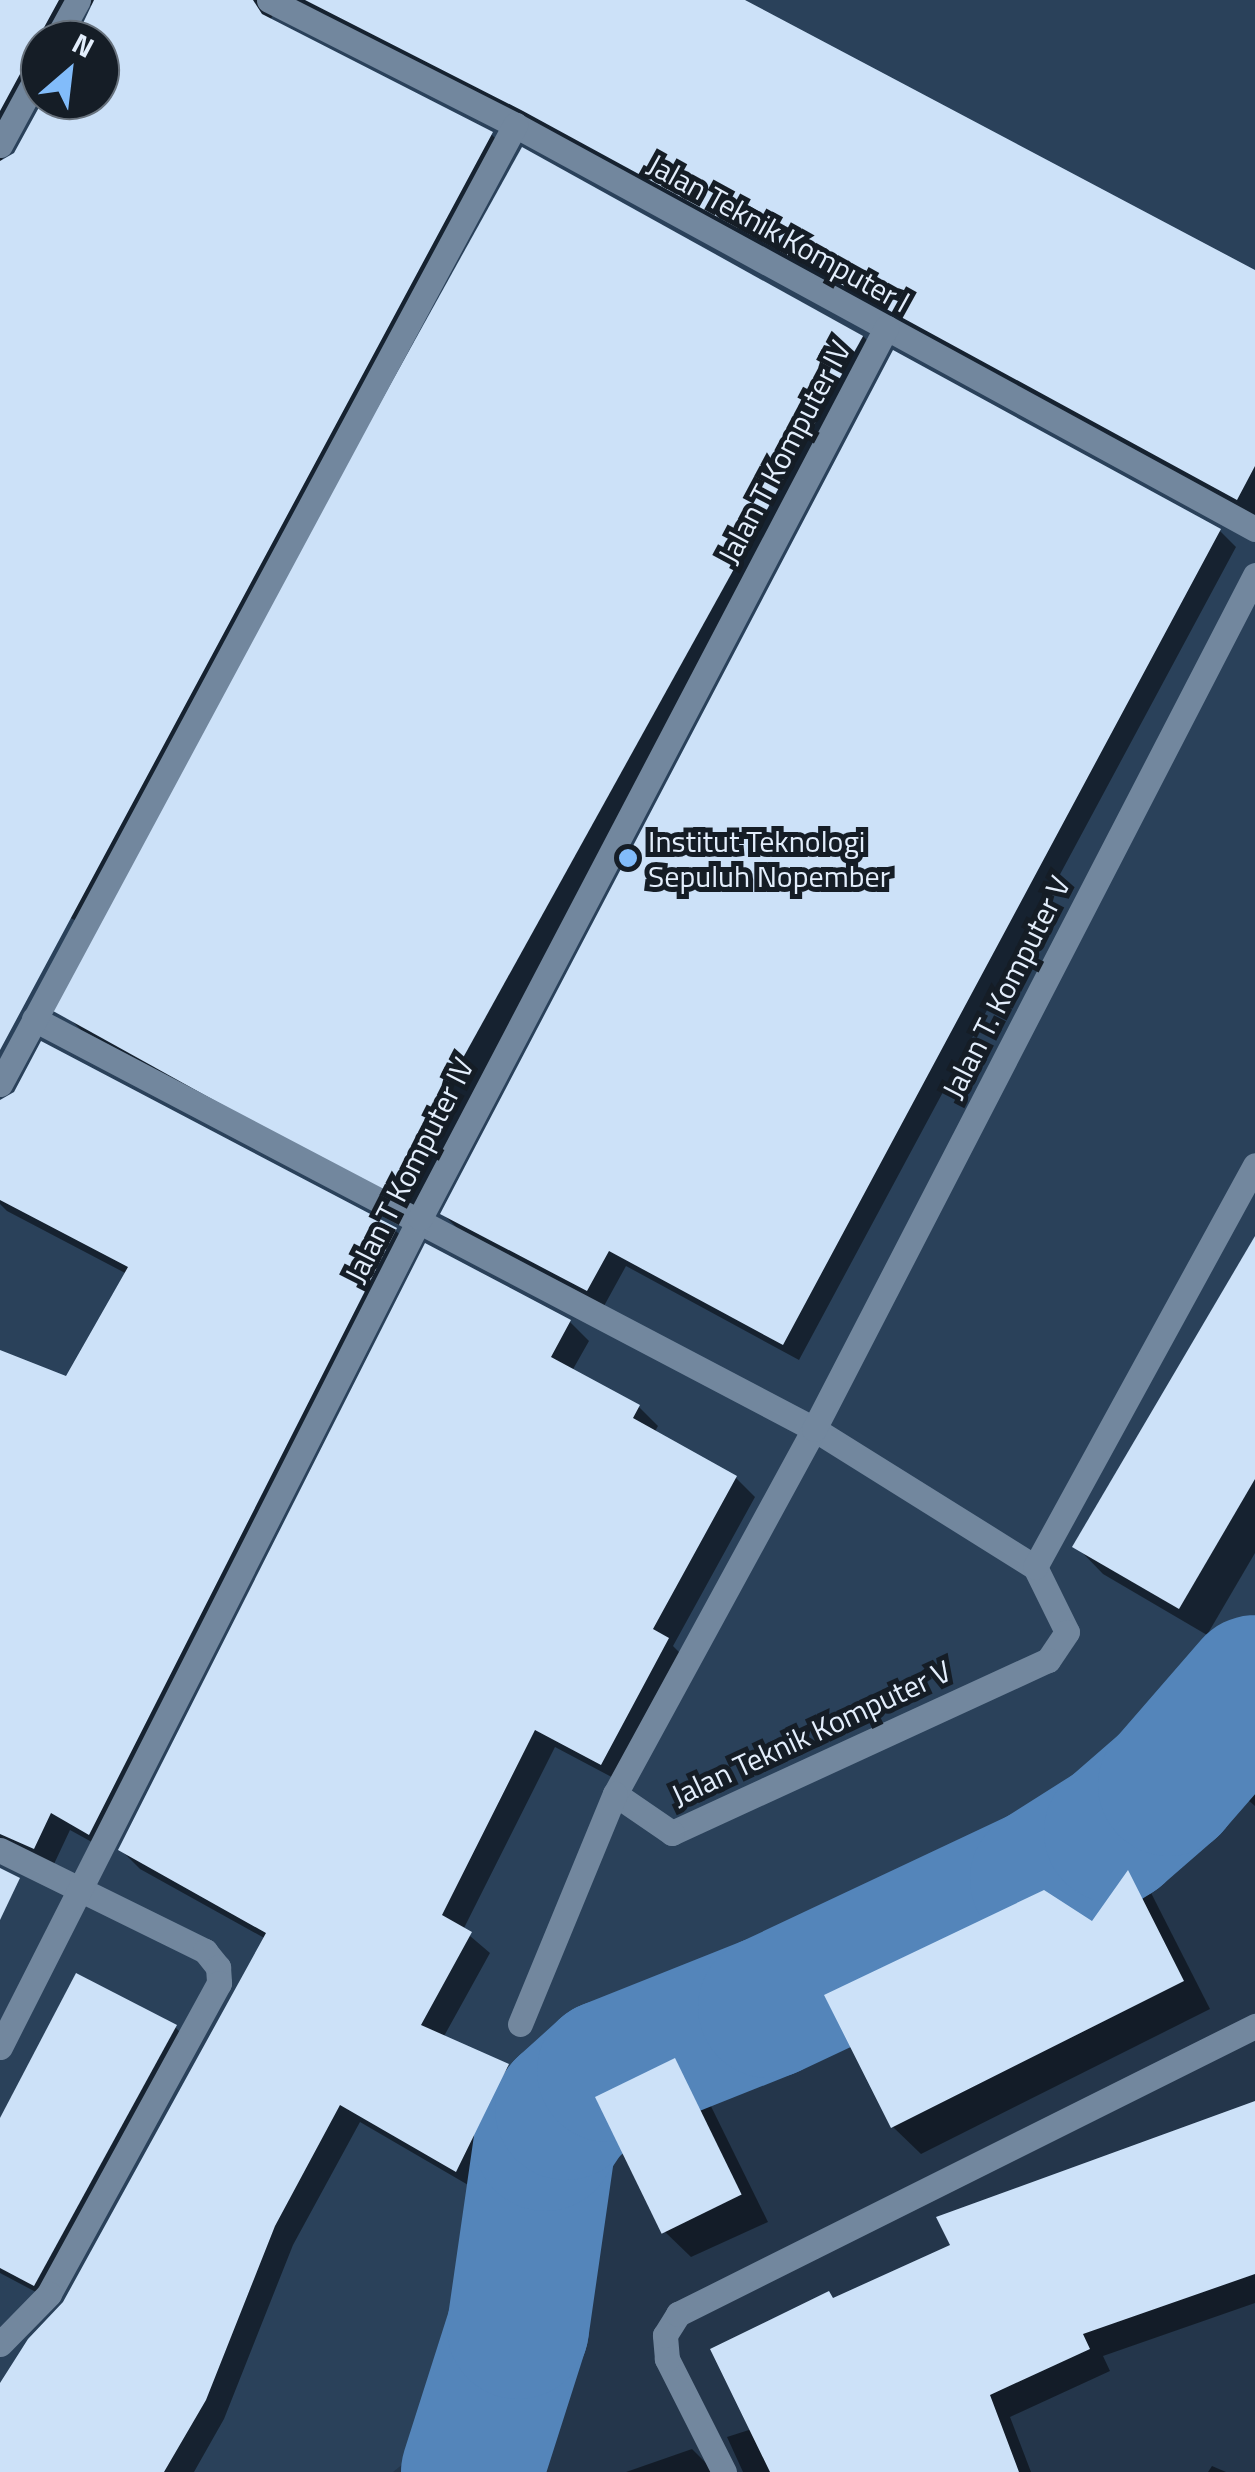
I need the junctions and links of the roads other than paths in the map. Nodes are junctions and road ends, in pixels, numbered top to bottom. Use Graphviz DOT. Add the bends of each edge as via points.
graph roads {
  1 [pos="269,0"];
  2 [pos="20,108"];
  3 [pos="515,125"];
  4 [pos="0,145"];
  5 [pos="886,328"];
  6 [pos="1255,529"];
  7 [pos="1255,576"];
  8 [pos="34,1019"];
  9 [pos="0,1084"];
  10 [pos="1255,1165"];
  11 [pos="420,1218"];
  12 [pos="814,1429"];
  13 [pos="1035,1567"];
  14 [pos="615,1794"];
  15 [pos="0,1850"];
  16 [pos="79,1892"];
  17 [pos="520,2024"];
  18 [pos="1255,2026"];
  19 [pos="0,2047"];
  20 [pos="0,2344"];
  21 [pos="724,2472"];
  1 -- 3 [label="street, Jalan Teknik Komputer I"];
  2 -- 4 [label="street"];
  3 -- 5 [label="street, Jalan Teknik Komputer I"];
  3 -- 8 [label="street"];
  5 -- 6 [label="street, Jalan Teknik Komputer I"];
  5 -- 11 [label="street, Jalan T Komputer IV"];
  7 -- 12 [label="street, Jalan T. Komputer V"];
  8 -- 9 [label="street"];
  8 -- 11 [label="street"];
  10 -- 13 [label="street"];
  11 -- 12 [label="street"];
  11 -- 16 [label="street, Jalan T Komputer IV"];
  12 -- 13 [label="street"];
  12 -- 14 [label="street, Jalan Teknik Komputer V"];
  13 -- 14 [label="street, Jalan Teknik Komputer V" via="1068,1632 1048,1660 672,1833"];
  14 -- 17 [label="street"];
  15 -- 16 [label="street"];
  16 -- 19 [label="street, Jalan T Komputer IV"];
  16 -- 20 [label="street" via="205,1951 218,1968 219,1983 49,2294"];
  18 -- 21 [label="street" via="678,2314 665,2336 668,2359"];
}
